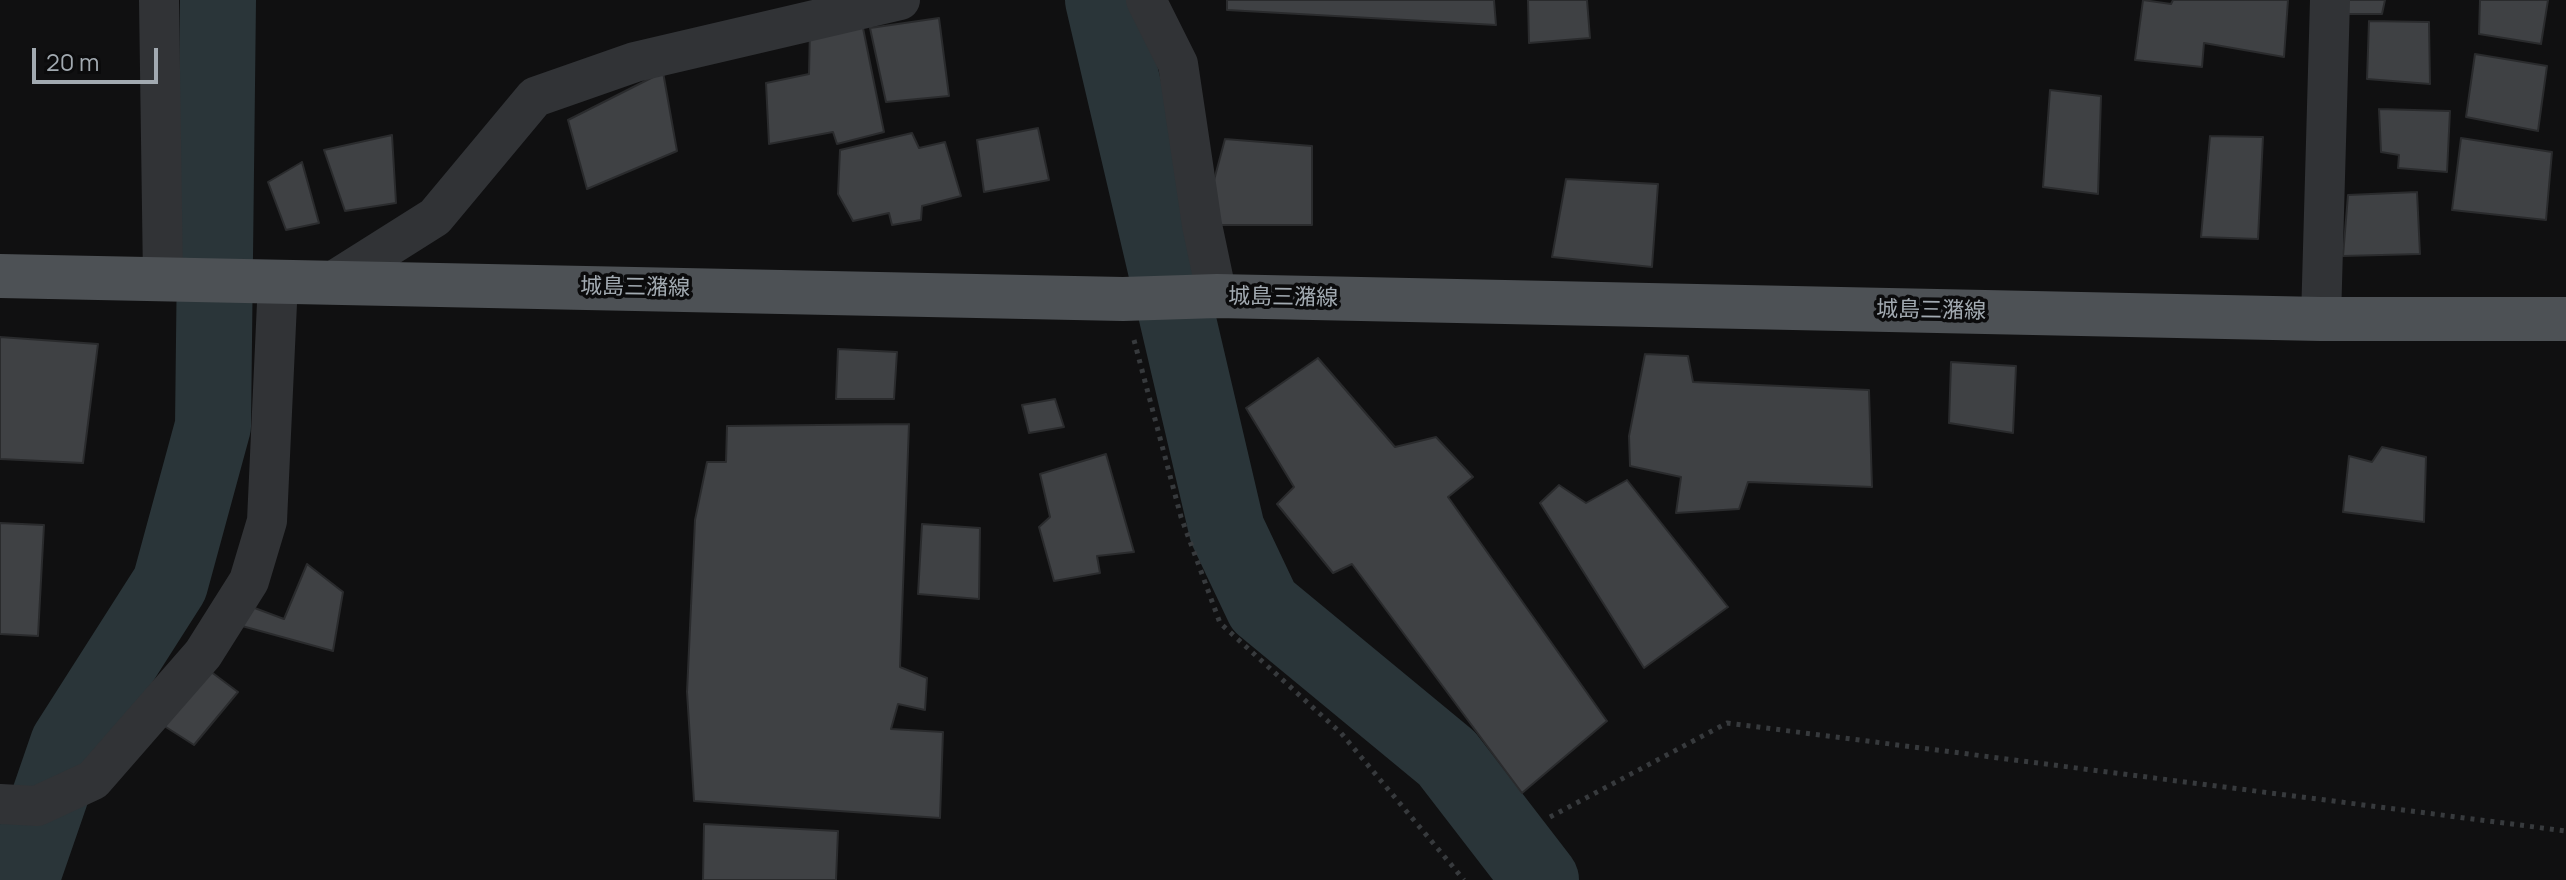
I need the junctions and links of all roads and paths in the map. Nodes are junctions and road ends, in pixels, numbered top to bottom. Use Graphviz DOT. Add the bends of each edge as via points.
graph roads {
  1 [pos="159,0"];
  2 [pos="900,0"];
  3 [pos="1146,0"];
  4 [pos="2330,0"];
  5 [pos="0,276"];
  6 [pos="163,278"];
  7 [pos="278,281"];
  8 [pos="332,282"];
  9 [pos="1217,296"];
  10 [pos="1123,299"];
  11 [pos="2321,319"];
  12 [pos="2566,319"];
  13 [pos="0,804"];
  14 [pos="1550,817"];
  15 [pos="2566,831"];
  16 [pos="1464,880"];
  1 -- 6 [label="street"];
  2 -- 8 [label="street" via="635,62 535,97 435,217"];
  3 -- 9 [label="street" via="1178,64"];
  4 -- 11 [label="street"];
  5 -- 6 [label="main road, 城島三潴線"];
  6 -- 7 [label="main road, 城島三潴線"];
  7 -- 8 [label="main road, 城島三潴線"];
  7 -- 13 [label="street" via="267,521 249,581 203,654 93,780 37,806"];
  8 -- 10 [label="main road, 城島三潴線"];
  9 -- 10 [label="main road, 城島三潴線"];
  9 -- 11 [label="main road, 城島三潴線"];
  10 -- 16 [label="path" via="1181,517 1220,623 1341,733"];
  11 -- 12 [label="main road, 城島三潴線"];
  14 -- 15 [label="path" via="1727,723"];
}
